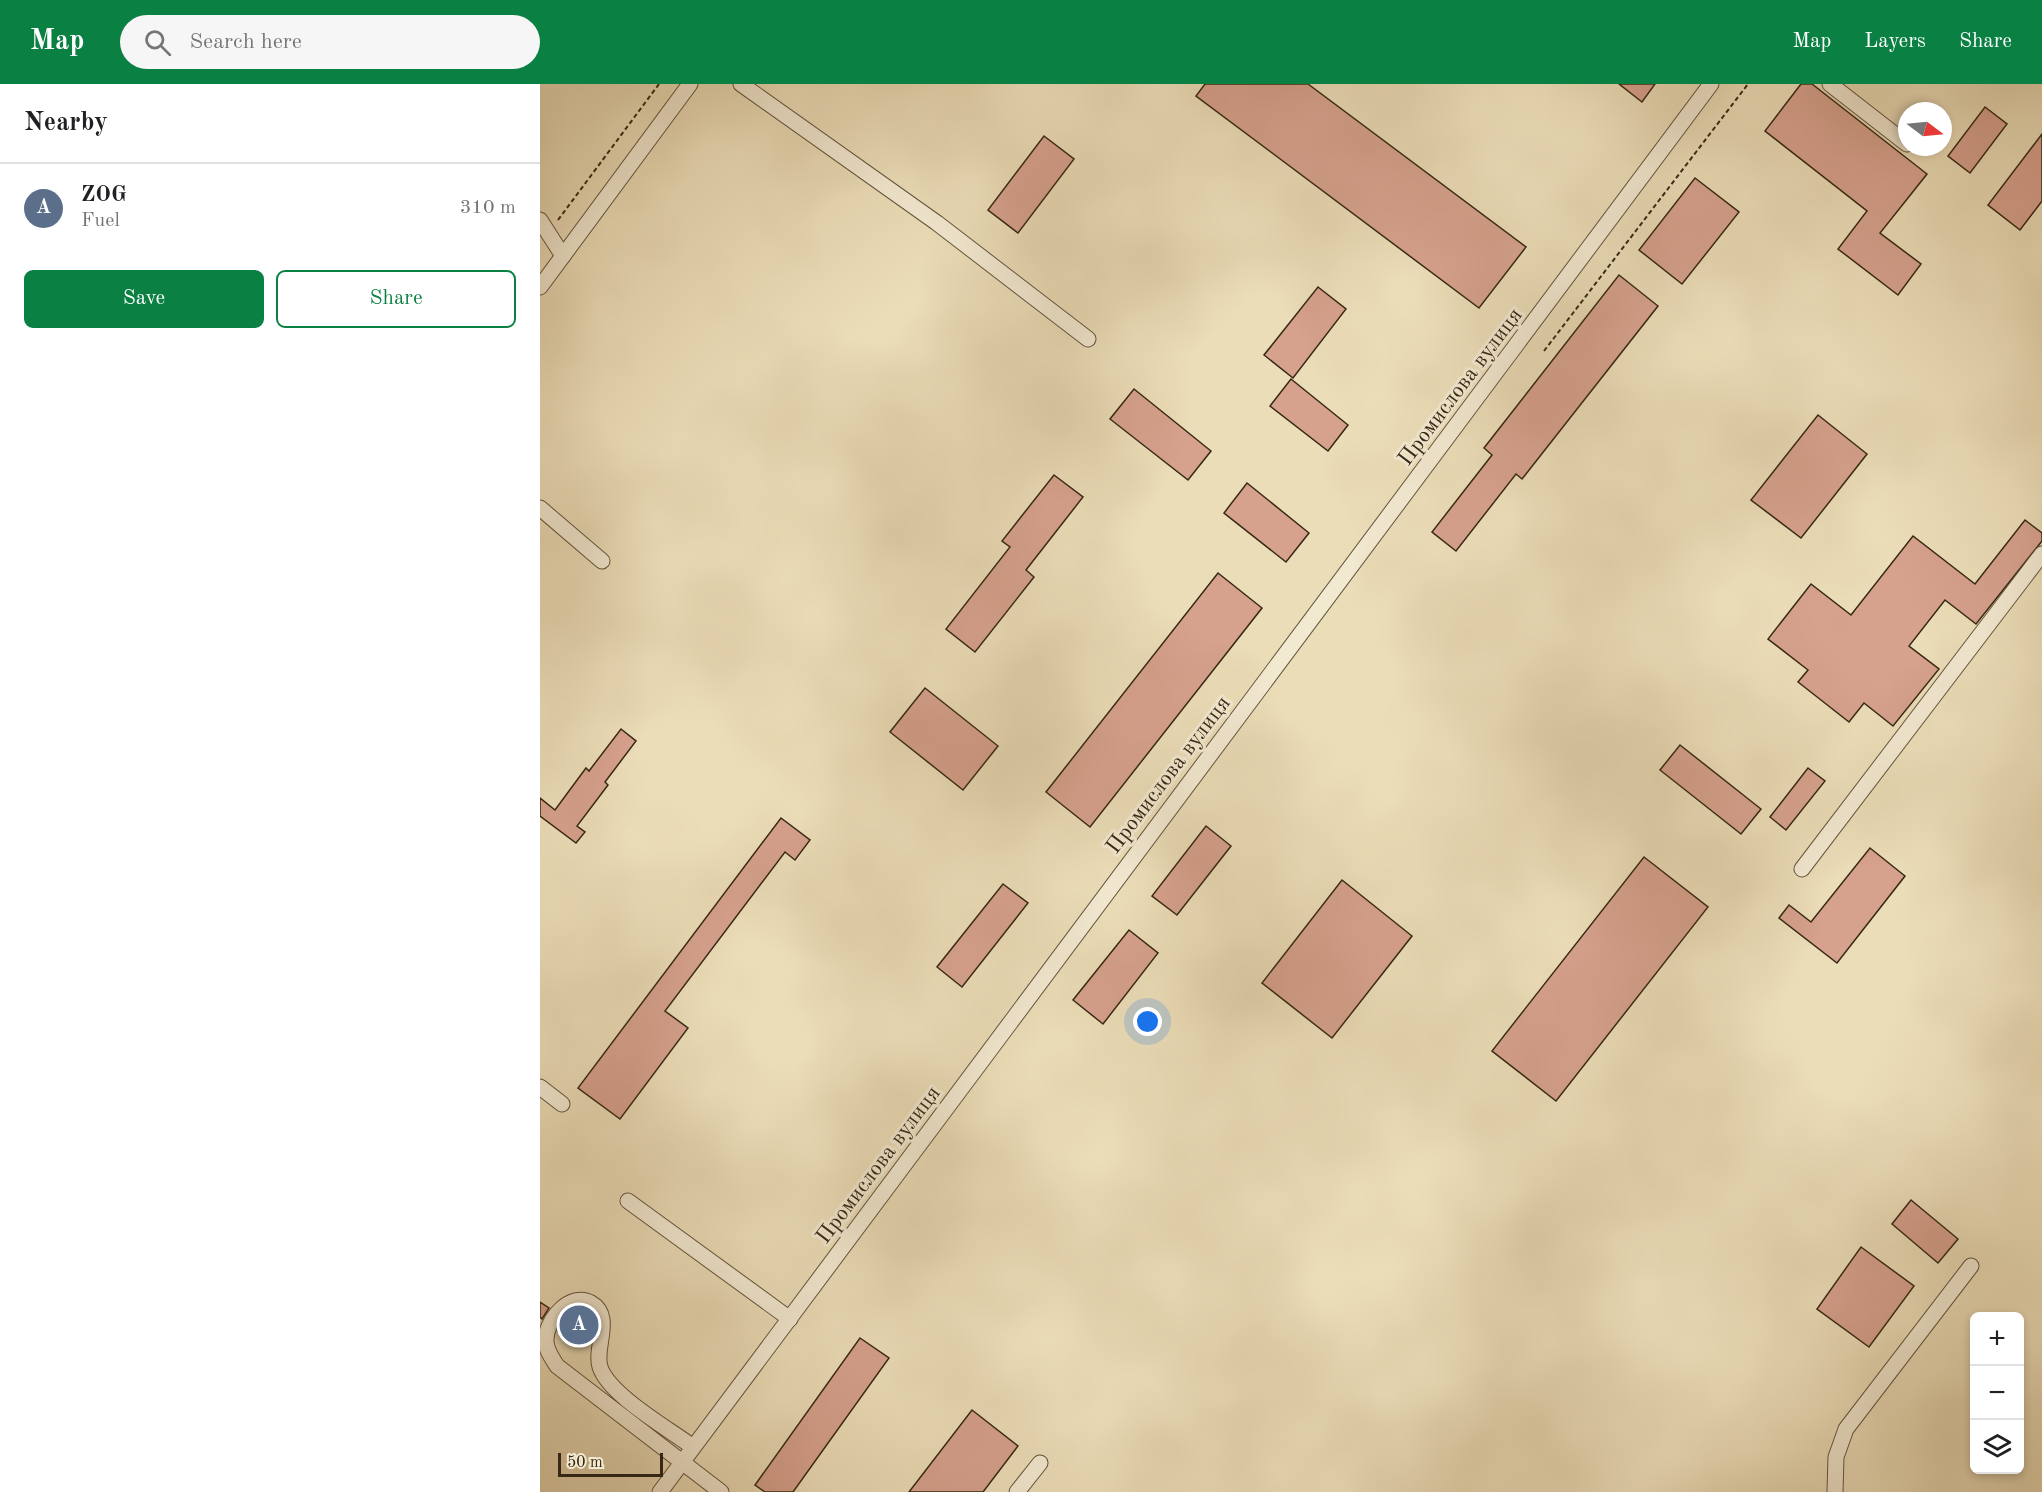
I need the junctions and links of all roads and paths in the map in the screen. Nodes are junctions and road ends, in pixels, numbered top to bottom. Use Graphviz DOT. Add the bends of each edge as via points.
graph roads {
  1 [pos="659,84"];
  2 [pos="690,84"];
  3 [pos="741,84"];
  4 [pos="1711,84"];
  5 [pos="1748,84"];
  6 [pos="1830,84"];
  7 [pos="1898,137"];
  8 [pos="544,226"];
  9 [pos="563,256"];
  10 [pos="540,287"];
  11 [pos="1088,339"];
  12 [pos="1544,351"];
  13 [pos="540,508"];
  14 [pos="2042,554"];
  15 [pos="602,561"];
  16 [pos="1802,868"];
  17 [pos="540,1087"];
  18 [pos="562,1104"];
  19 [pos="628,1201"];
  20 [pos="1971,1266"];
  21 [pos="790,1319"];
  22 [pos="693,1447"];
  23 [pos="682,1462"];
  24 [pos="1040,1463"];
  25 [pos="660,1492"];
  26 [pos="721,1492"];
  27 [pos="1017,1492"];
  28 [pos="1834,1492"];
  1 -- 8 [label="path"];
  2 -- 9 [label="street"];
  3 -- 11 [label="street" via="937,222"];
  4 -- 21 [label="street, Промислова вулиця"];
  5 -- 12 [label="path"];
  6 -- 7 [label="street"];
  8 -- 9 [label="street"];
  9 -- 10 [label="street"];
  13 -- 15 [label="street"];
  14 -- 16 [label="street"];
  17 -- 18 [label="street"];
  19 -- 21 [label="street"];
  20 -- 28 [label="street" via="1846,1430 1836,1457"];
  21 -- 22 [label="street, Промислова вулиця"];
  22 -- 23 [label="street, Промислова вулиця"];
  22 -- 23 [label="street" via="620,1393 606,1377 598,1358 603,1321 597,1308 585,1301 563,1307 546,1335 548,1350 557,1366"];
  23 -- 25 [label="street, Промислова вулиця"];
  23 -- 26 [label="street"];
  24 -- 27 [label="street"];
}
